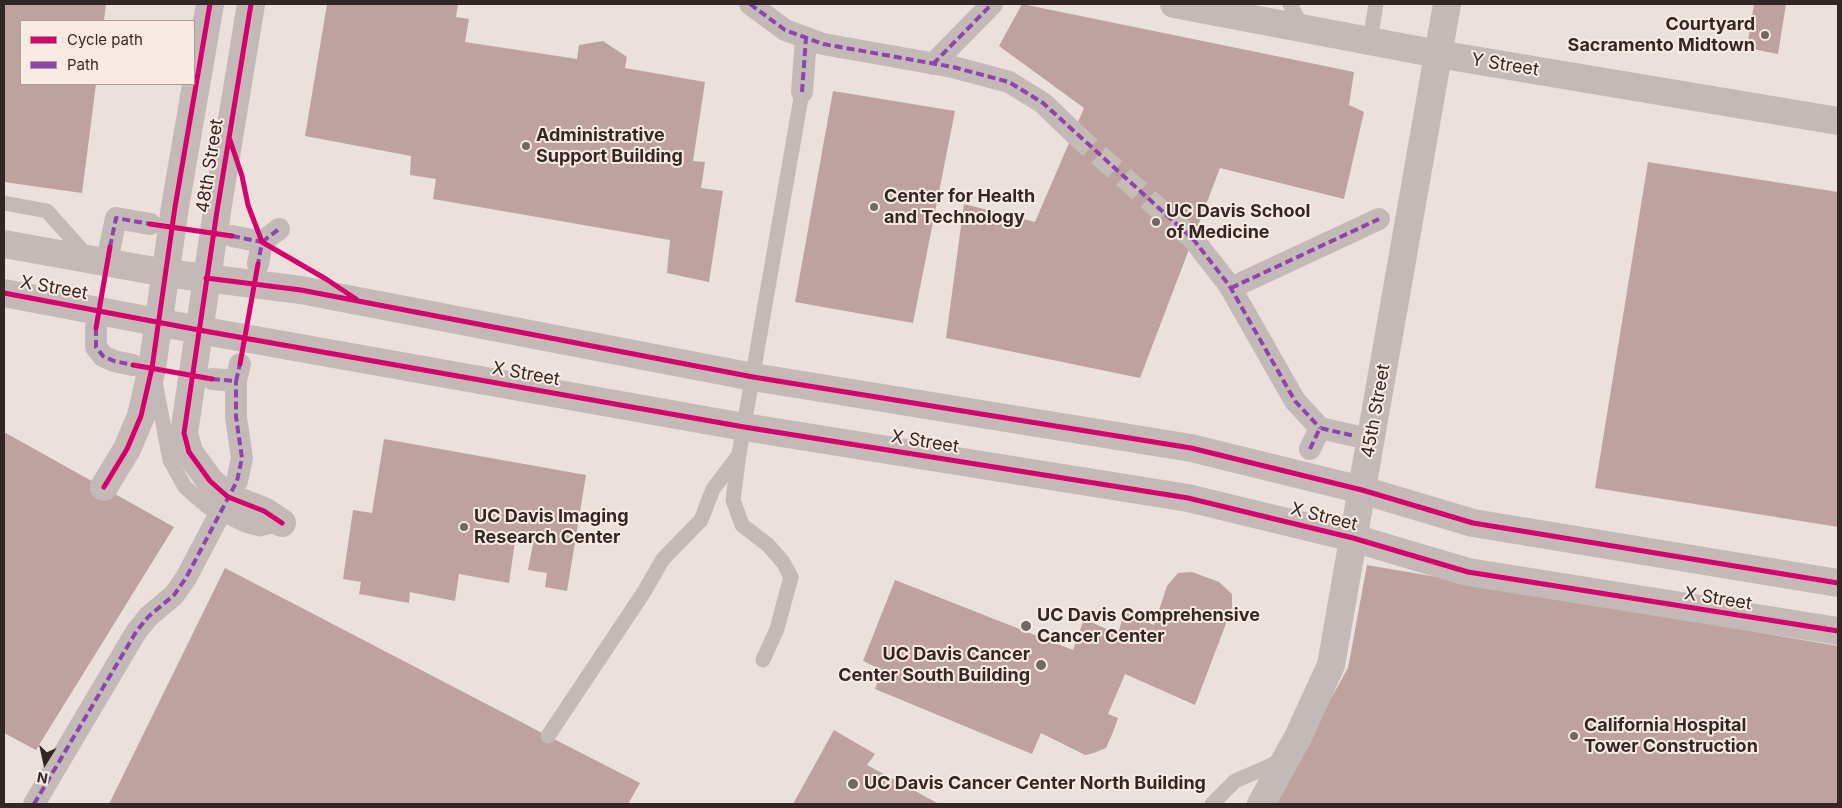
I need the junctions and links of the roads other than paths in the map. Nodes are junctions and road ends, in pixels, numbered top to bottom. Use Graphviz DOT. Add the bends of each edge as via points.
graph roads {
  1 [pos="210,4"];
  2 [pos="251,4"];
  3 [pos="750,4"];
  4 [pos="992,4"];
  5 [pos="1174,4"];
  6 [pos="1290,4"];
  7 [pos="1376,4"];
  8 [pos="1447,4"];
  9 [pos="1302,29"];
  10 [pos="806,38"];
  11 [pos="1370,41"];
  12 [pos="1438,54"];
  13 [pos="933,64"];
  14 [pos="802,92"];
  15 [pos="1838,121"];
  16 [pos="1074,133"];
  17 [pos="4,203"];
  18 [pos="1379,220"];
  19 [pos="150,224"];
  20 [pos="232,236"];
  21 [pos="1193,239"];
  22 [pos="4,244"];
  23 [pos="266,245"];
  24 [pos="99,252"];
  25 [pos="166,273"];
  26 [pos="206,278"];
  27 [pos="1231,288"];
  28 [pos="4,293"];
  29 [pos="159,322"];
  30 [pos="96,328"];
  31 [pos="200,330"];
  32 [pos="143,366"];
  33 [pos="753,377"];
  34 [pos="212,378"];
  35 [pos="744,427"];
  36 [pos="1320,428"];
  37 [pos="1355,436"];
  38 [pos="1310,448"];
  39 [pos="739,454"];
  40 [pos="104,487"];
  41 [pos="1362,490"];
  42 [pos="224,505"];
  43 [pos="282,523"];
  44 [pos="1353,538"];
  45 [pos="1838,583"];
  46 [pos="1838,631"];
  47 [pos="763,660"];
  48 [pos="548,736"];
  49 [pos="1286,759"];
  50 [pos="34,804"];
  51 [pos="1212,804"];
  52 [pos="1261,804"];
  1 -- 25 [label="street, 48th Street"];
  2 -- 26 [label="street, 48th Street"];
  3 -- 10 [label="street" via="785,30"];
  4 -- 13 [label="street"];
  5 -- 9 [label="street, Y Street"];
  6 -- 9 [label="lane"];
  7 -- 11 [label="lane"];
  8 -- 12 [label="street, 45th Street"];
  9 -- 11 [label="street, Y Street"];
  10 -- 13 [label="street"];
  10 -- 14 [label="street"];
  11 -- 12 [label="street, Y Street"];
  12 -- 15 [label="street, Y Street"];
  12 -- 41 [label="street, 45th Street"];
  13 -- 16 [label="street" via="1009,82 1042,103"];
  14 -- 33 [label="lane"];
  17 -- 24 [label="lane" via="47,211"];
  18 -- 27 [label="street"];
  19 -- 24 [label="street" via="116,218"];
  20 -- 23 [label="street"];
  21 -- 27 [label="street"];
  22 -- 24 [label="street, X Street"];
  24 -- 25 [label="street, X Street"];
  25 -- 26 [label="street, X Street"];
  25 -- 29 [label="street, 48th Street"];
  26 -- 31 [label="street, 48th Street"];
  26 -- 33 [label="street, X Street" via="301,290"];
  27 -- 36 [label="street" via="1295,401"];
  28 -- 29 [label="street, X Street"];
  29 -- 31 [label="street, X Street"];
  29 -- 32 [label="street, 48th Street"];
  30 -- 32 [label="street" via="96,347 103,356"];
  31 -- 35 [label="street, X Street"];
  31 -- 42 [label="street, 48th Street" via="184,433 190,452"];
  32 -- 40 [label="street, 48th Street" via="141,416 127,449"];
  32 -- 42 [label="lane" via="170,460 184,487 208,507"];
  33 -- 35 [label="lane"];
  33 -- 41 [label="street, X Street" via="1191,448"];
  34 -- 42 [label="street" via="238,372 236,417 242,458 237,481"];
  35 -- 39 [label="lane"];
  35 -- 44 [label="street, X Street" via="1188,498"];
  36 -- 37 [label="street"];
  36 -- 38 [label="street"];
  39 -- 47 [label="lane" via="734,500 742,525 768,545 791,577 777,629"];
  39 -- 48 [label="lane" via="713,489 701,520 662,559 644,592"];
  41 -- 44 [label="street, 45th Street"];
  41 -- 45 [label="street, X Street" via="1473,523"];
  42 -- 43 [label="street, 48th Street" via="264,511"];
  42 -- 50 [label="street" via="174,594 136,632"];
  44 -- 46 [label="street, X Street" via="1468,572"];
  44 -- 49 [label="street, 45th Street" via="1331,665"];
  49 -- 51 [label="lane" via="1235,781"];
  49 -- 52 [label="street, 45th Street"];
}
